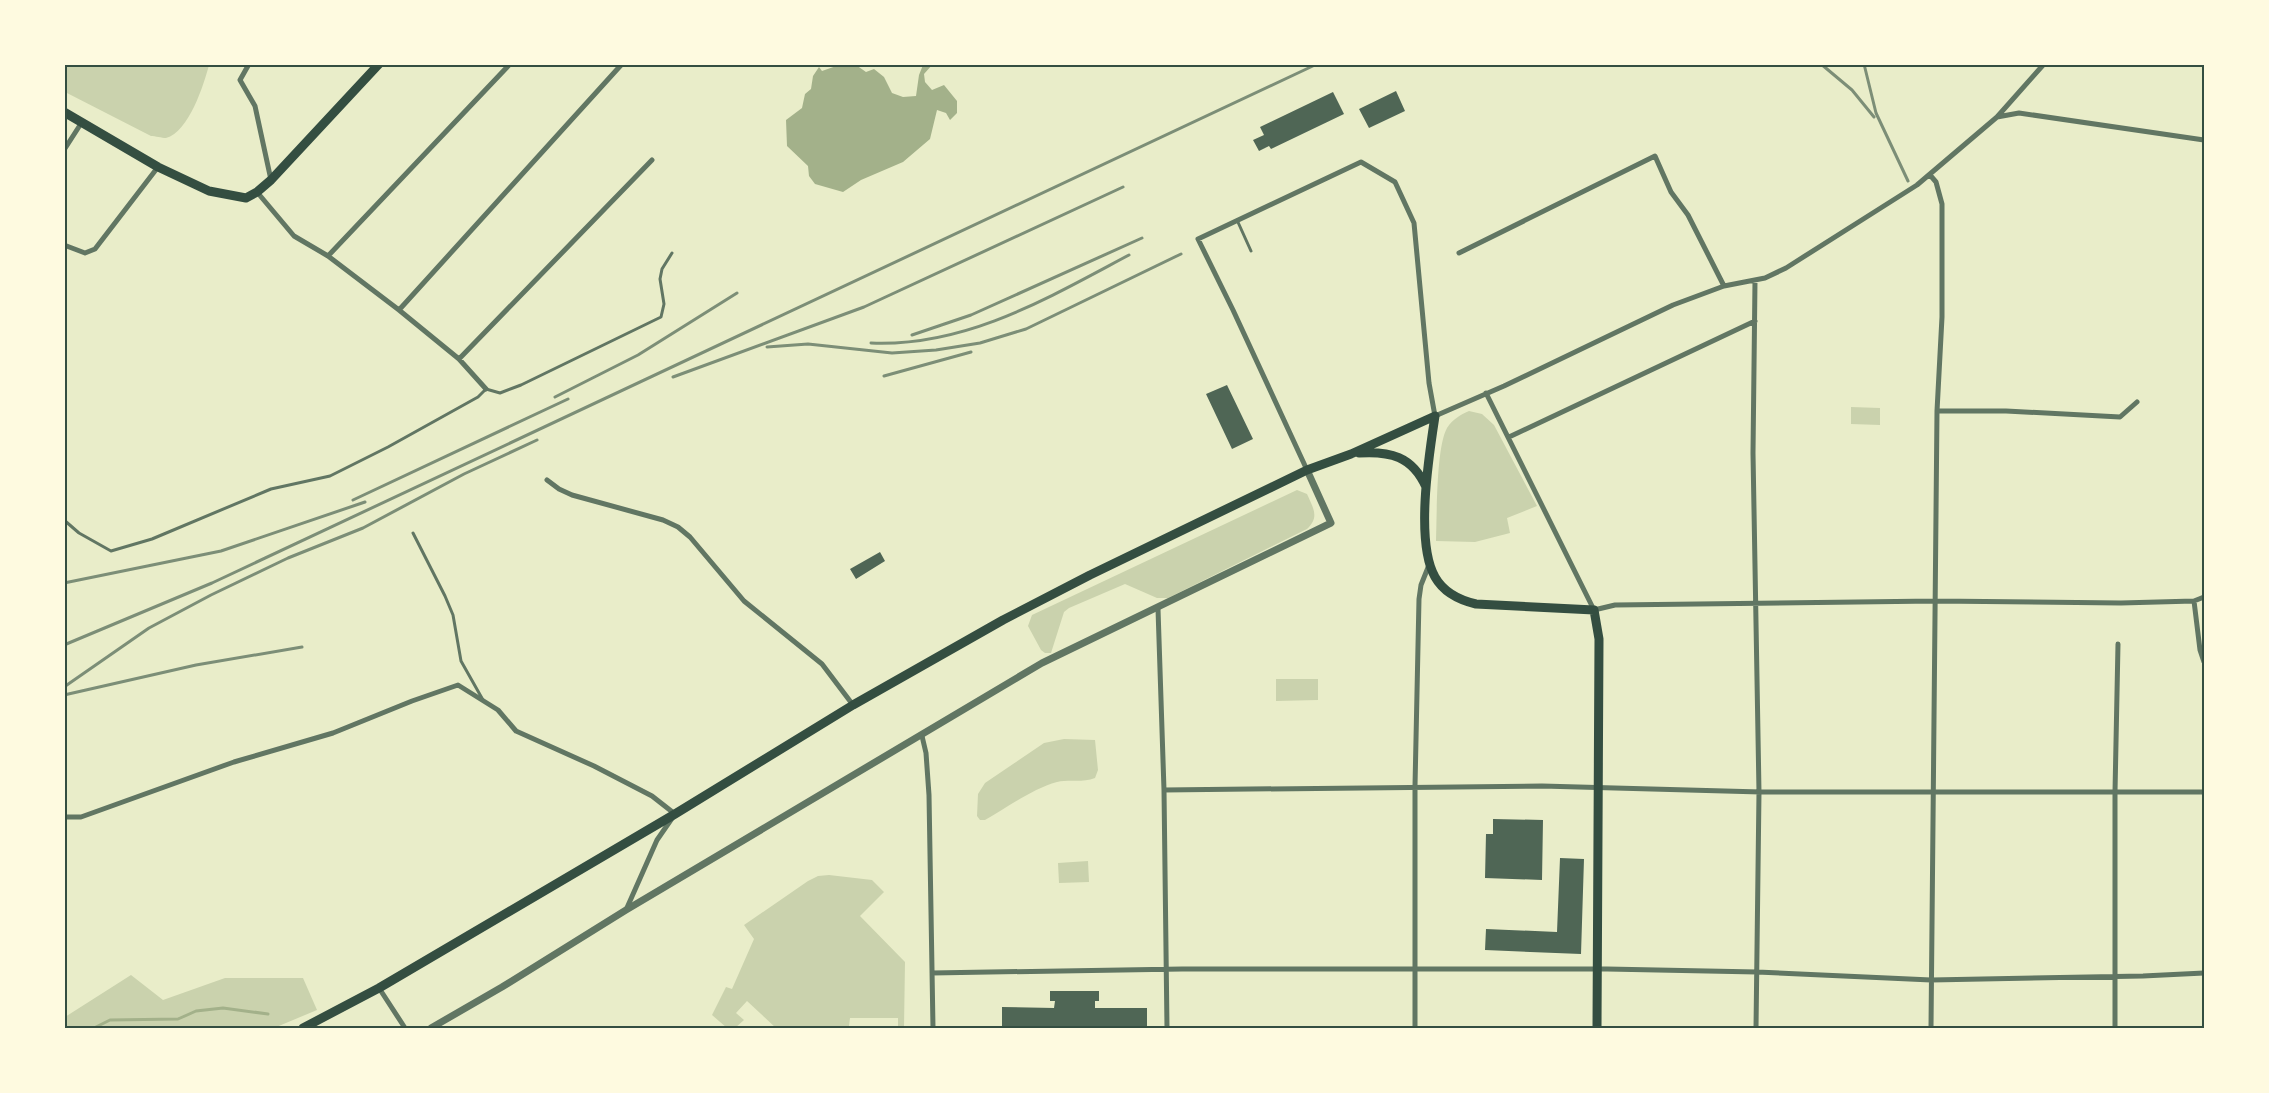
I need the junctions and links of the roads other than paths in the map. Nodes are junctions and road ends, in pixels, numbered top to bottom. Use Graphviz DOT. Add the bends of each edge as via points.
graph roads {
  1 [pos="249,64"];
  2 [pos="379,64"];
  3 [pos="510,64"];
  4 [pos="622,64"];
  5 [pos="2044,64"];
  6 [pos="64,112"];
  7 [pos="1997,117"];
  8 [pos="82,122"];
  9 [pos="2205,140"];
  10 [pos="64,150"];
  11 [pos="652,160"];
  12 [pos="158,167"];
  13 [pos="1930,175"];
  14 [pos="271,180"];
  15 [pos="257,192"];
  16 [pos="1237,220"];
  17 [pos="64,245"];
  18 [pos="1251,250"];
  19 [pos="672,253"];
  20 [pos="1459,253"];
  21 [pos="328,255"];
  22 [pos="1755,281"];
  23 [pos="1724,286"];
  24 [pos="399,310"];
  25 [pos="1755,321"];
  26 [pos="459,359"];
  27 [pos="486,389"];
  28 [pos="1486,393"];
  29 [pos="2137,402"];
  30 [pos="1937,411"];
  31 [pos="1435,416"];
  32 [pos="1509,437"];
  33 [pos="1351,454"];
  34 [pos="1307,470"];
  35 [pos="547,480"];
  36 [pos="1427,488"];
  37 [pos="64,520"];
  38 [pos="413,532"];
  39 [pos="1429,565"];
  40 [pos="2205,597"];
  41 [pos="2194,600"];
  42 [pos="1935,601"];
  43 [pos="1755,603"];
  44 [pos="1158,609"];
  45 [pos="1594,610"];
  46 [pos="2118,644"];
  47 [pos="2205,662"];
  48 [pos="483,701"];
  49 [pos="853,705"];
  50 [pos="922,736"];
  51 [pos="1415,786"];
  52 [pos="1598,787"];
  53 [pos="1164,790"];
  54 [pos="1758,792"];
  55 [pos="2115,792"];
  56 [pos="2205,792"];
  57 [pos="1933,794"];
  58 [pos="675,814"];
  59 [pos="64,817"];
  60 [pos="626,910"];
  61 [pos="1416,968"];
  62 [pos="1167,969"];
  63 [pos="1597,969"];
  64 [pos="1757,972"];
  65 [pos="932,973"];
  66 [pos="2205,973"];
  67 [pos="2116,975"];
  68 [pos="1931,980"];
  69 [pos="379,988"];
  70 [pos="303,1029"];
  71 [pos="405,1029"];
  72 [pos="431,1029"];
  73 [pos="933,1029"];
  74 [pos="1167,1029"];
  75 [pos="1415,1029"];
  76 [pos="1597,1029"];
  77 [pos="1756,1029"];
  78 [pos="1931,1029"];
  79 [pos="2115,1029"];
  1 -- 14 [label="street" via="240,80 255,106"];
  2 -- 14 [label="main road"];
  3 -- 21 [label="street"];
  4 -- 24 [label="street"];
  5 -- 7 [label="street"];
  6 -- 8 [label="main road"];
  7 -- 9 [label="street" via="2019,113"];
  7 -- 13 [label="street"];
  8 -- 10 [label="street"];
  8 -- 12 [label="main road"];
  11 -- 26 [label="street"];
  12 -- 15 [label="main road" via="209,191 246,198"];
  12 -- 17 [label="street" via="94,249 85,253"];
  13 -- 22 [label="street" via="1819,249"];
  13 -- 30 [label="street" via="1942,204"];
  14 -- 15 [label="main road"];
  15 -- 21 [label="street" via="294,236"];
  16 -- 18 [label="lane"];
  16 -- 31 [label="street" via="1361,162 1395,182 1414,224"];
  16 -- 34 [label="street" via="1198,239"];
  19 -- 27 [label="lane" via="660,279 664,304 661,317 520,385 500,393"];
  20 -- 23 [label="street" via="1655,156"];
  21 -- 24 [label="street"];
  22 -- 23 [label="street"];
  22 -- 25 [label="street"];
  23 -- 28 [label="street" via="1673,305"];
  24 -- 26 [label="street"];
  25 -- 32 [label="street"];
  25 -- 43 [label="street"];
  26 -- 27 [label="street"];
  27 -- 37 [label="lane" via="478,397 330,476 271,489 152,539 111,551"];
  28 -- 31 [label="street"];
  28 -- 32 [label="street"];
  29 -- 30 [label="street" via="2120,417"];
  30 -- 42 [label="street"];
  31 -- 33 [label="main road"];
  31 -- 36 [label="main road"];
  32 -- 45 [label="street"];
  33 -- 34 [label="main road"];
  33 -- 36 [label="main road" via="1378,452 1402,458 1418,471"];
  34 -- 44 [label="street" via="1331,523"];
  34 -- 49 [label="main road" via="1043,598"];
  35 -- 49 [label="street" via="572,495 678,527 744,601 822,664"];
  36 -- 39 [label="main road"];
  38 -- 48 [label="lane" via="453,615 461,661"];
  39 -- 45 [label="main road" via="1444,590 1461,601"];
  39 -- 51 [label="street" via="1419,599"];
  40 -- 41 [label="street"];
  41 -- 42 [label="street"];
  41 -- 47 [label="street"];
  42 -- 43 [label="street"];
  42 -- 57 [label="street"];
  43 -- 45 [label="street" via="1615,605"];
  43 -- 54 [label="street"];
  44 -- 50 [label="street" via="1042,663"];
  44 -- 53 [label="street"];
  45 -- 52 [label="main road" via="1599,639"];
  46 -- 55 [label="street"];
  48 -- 58 [label="street" via="516,731 652,796"];
  48 -- 59 [label="street" via="458,685 333,733 234,762 81,817"];
  49 -- 58 [label="main road"];
  50 -- 60 [label="street"];
  50 -- 65 [label="street" via="929,795"];
  51 -- 52 [label="street"];
  51 -- 53 [label="street"];
  51 -- 61 [label="street"];
  52 -- 54 [label="street"];
  52 -- 63 [label="main road"];
  53 -- 62 [label="street"];
  54 -- 57 [label="street"];
  54 -- 64 [label="street"];
  55 -- 56 [label="street"];
  55 -- 57 [label="street"];
  55 -- 67 [label="street"];
  57 -- 68 [label="street"];
  58 -- 60 [label="street" via="657,840"];
  58 -- 69 [label="main road"];
  60 -- 72 [label="street"];
  61 -- 62 [label="street"];
  61 -- 63 [label="street"];
  61 -- 75 [label="street"];
  62 -- 65 [label="street"];
  62 -- 74 [label="street"];
  63 -- 64 [label="street"];
  63 -- 76 [label="main road"];
  64 -- 68 [label="street"];
  64 -- 77 [label="street"];
  65 -- 73 [label="street"];
  66 -- 67 [label="street"];
  67 -- 68 [label="street"];
  67 -- 79 [label="street"];
  68 -- 78 [label="street"];
  69 -- 70 [label="main road"];
  69 -- 71 [label="street"];
}
